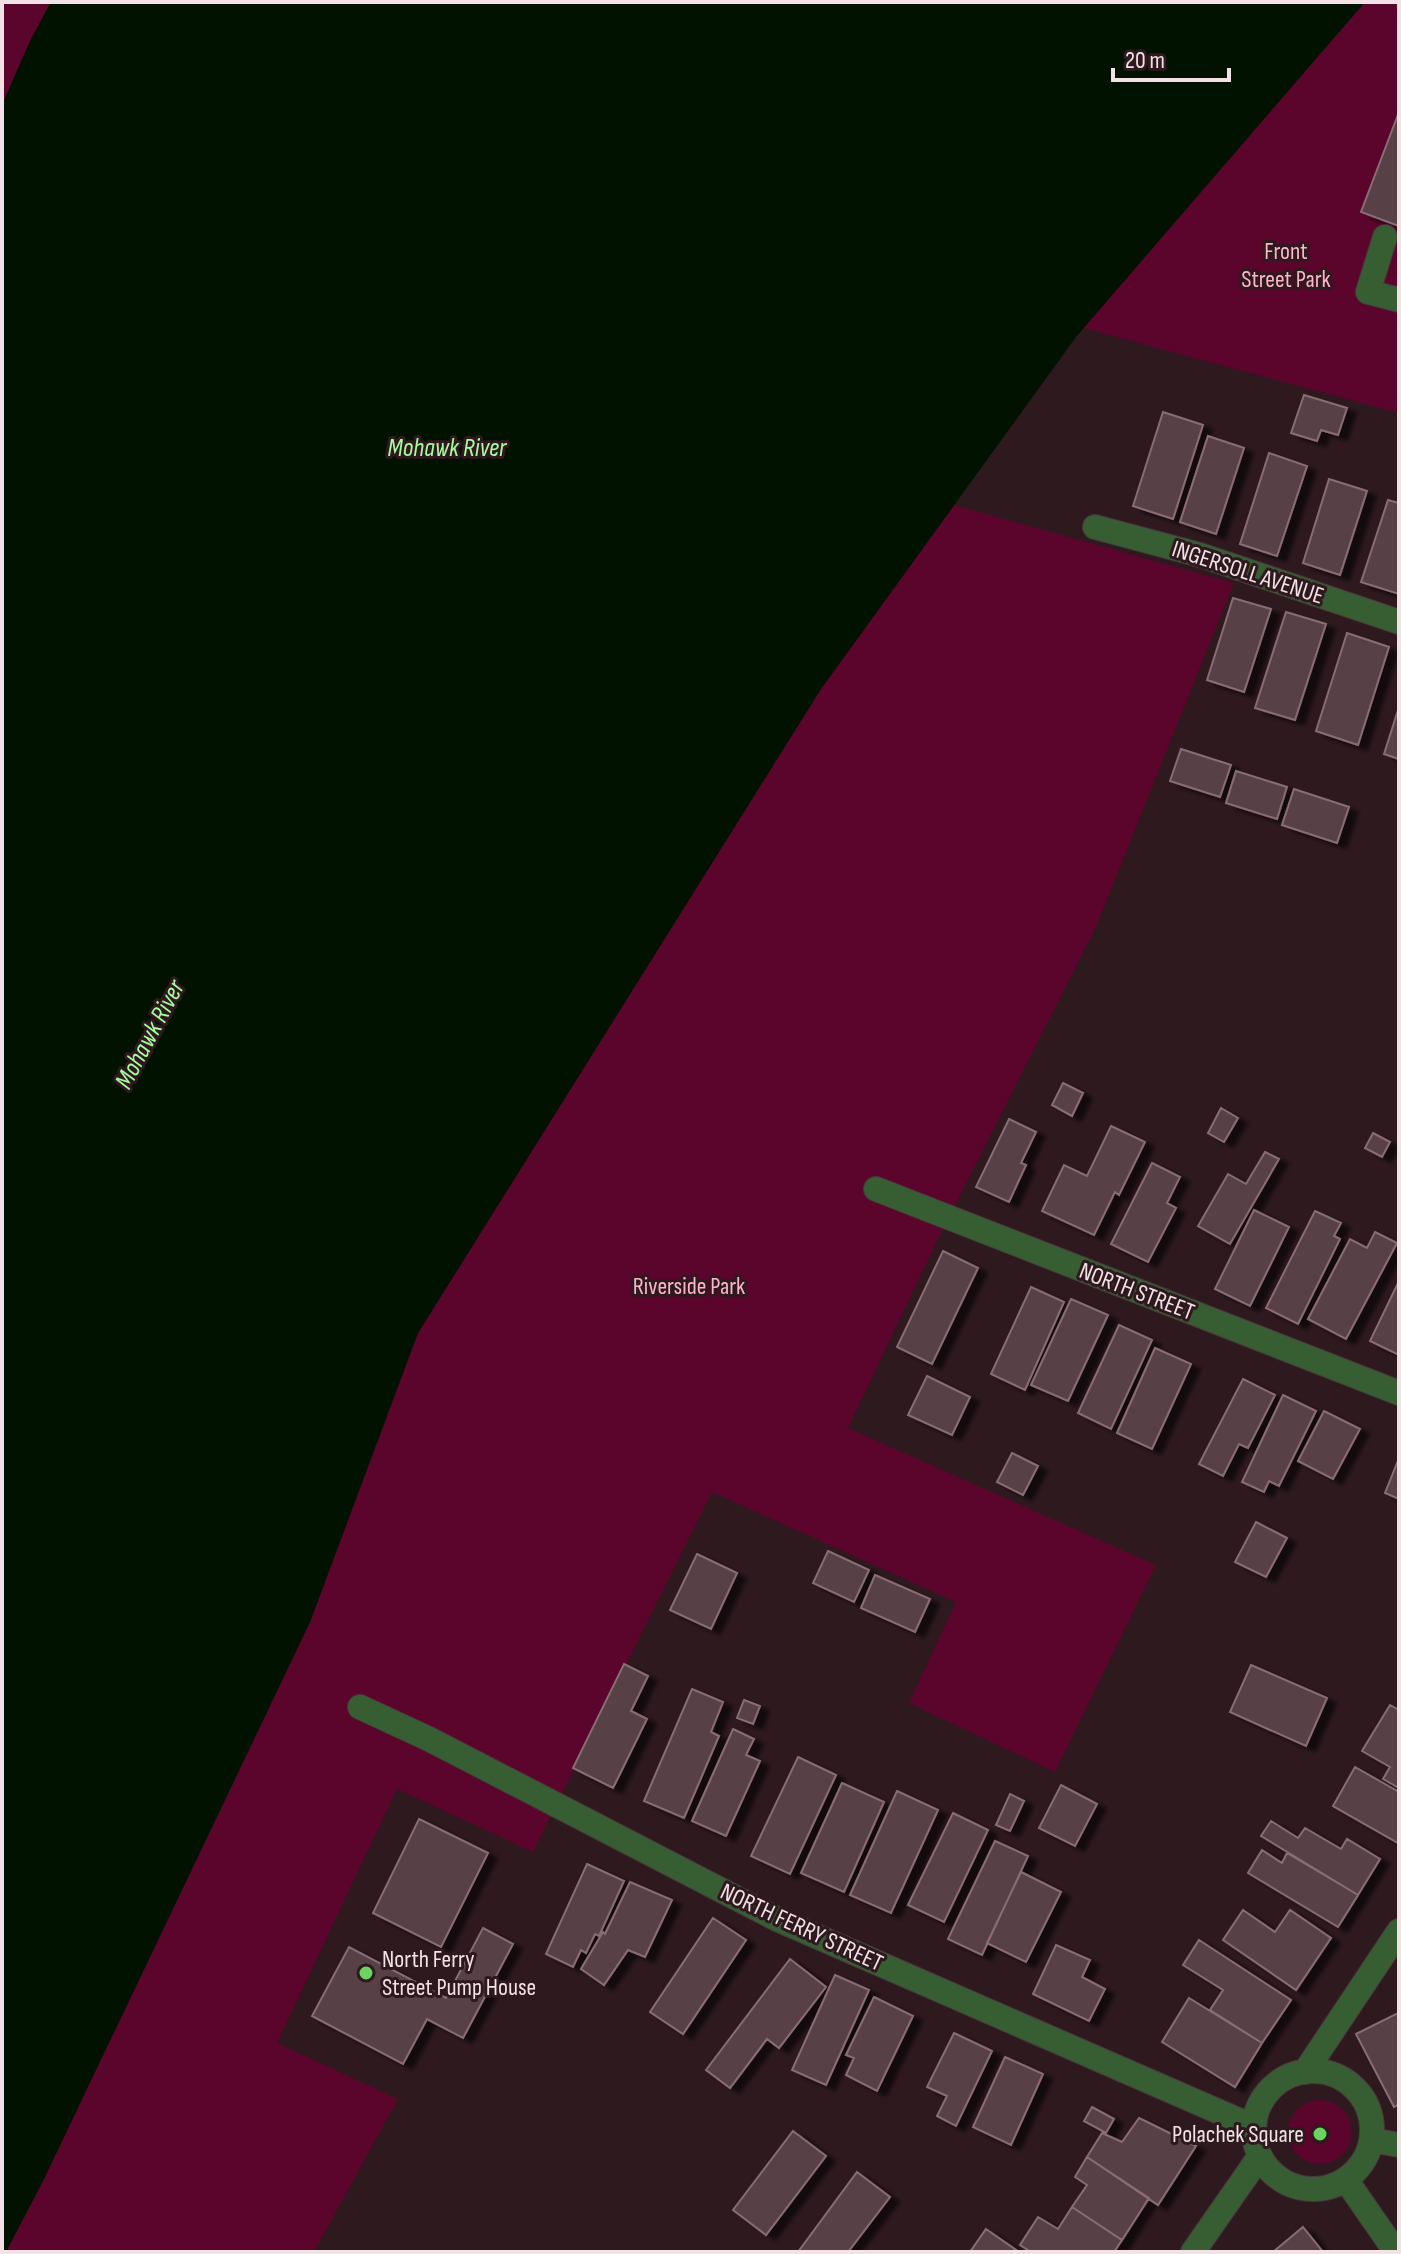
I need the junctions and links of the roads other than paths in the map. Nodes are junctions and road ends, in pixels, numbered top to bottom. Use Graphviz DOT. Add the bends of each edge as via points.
graph roads {
  1 [pos="1385,237"];
  2 [pos="1399,300"];
  3 [pos="1095,527"];
  4 [pos="1399,622"];
  5 [pos="876,1189"];
  6 [pos="1399,1393"];
  7 [pos="360,1707"];
  8 [pos="1399,1931"];
  9 [pos="1305,2072"];
  10 [pos="1254,2127"];
  11 [pos="1372,2140"];
  12 [pos="1399,2145"];
  13 [pos="1260,2156"];
  14 [pos="1346,2180"];
  15 [pos="1193,2252"];
  16 [pos="1396,2252"];
  1 -- 2 [label="street" via="1368,292"];
  3 -- 4 [label="street, INGERSOLL AVENUE" via="1200,555"];
  5 -- 6 [label="street, NORTH STREET"];
  7 -- 10 [label="street, NORTH FERRY STREET" via="777,1919"];
  8 -- 9 [label="street"];
  9 -- 10 [label="street" via="1270,2090"];
  9 -- 11 [label="street" via="1324,2072 1356,2089 1372,2121"];
  10 -- 13 [label="street"];
  11 -- 12 [label="street"];
  11 -- 14 [label="street" via="1359,2169"];
  13 -- 14 [label="street" via="1272,2173 1308,2190"];
  13 -- 15 [label="street"];
  14 -- 16 [label="street"];
}
